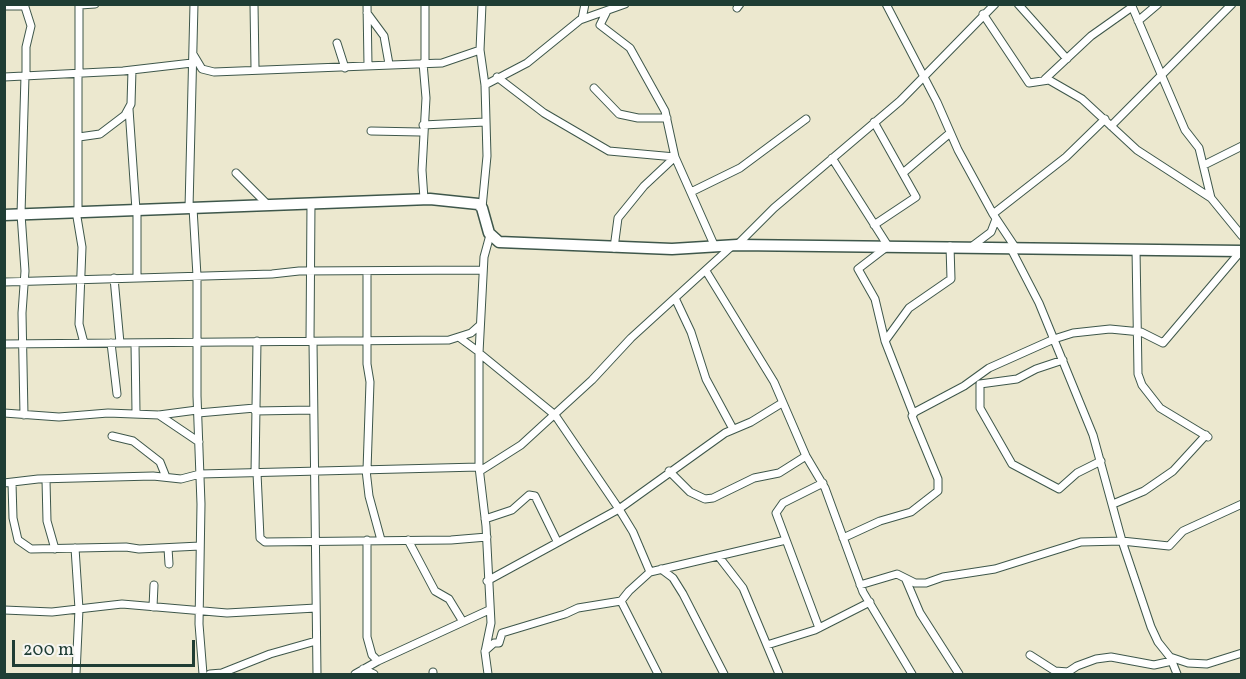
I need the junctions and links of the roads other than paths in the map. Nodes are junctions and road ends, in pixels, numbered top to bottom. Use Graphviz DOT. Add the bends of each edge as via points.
graph roads {
  1 [pos="95,4"];
  2 [pos="194,4"];
  3 [pos="254,4"];
  4 [pos="425,4"];
  5 [pos="482,4"];
  6 [pos="585,4"];
  7 [pos="625,4"];
  8 [pos="886,4"];
  9 [pos="995,4"];
  10 [pos="1018,4"];
  11 [pos="1158,4"];
  12 [pos="1232,4"];
  13 [pos="24,5"];
  14 [pos="80,5"];
  15 [pos="4,6"];
  16 [pos="1131,6"];
  17 [pos="367,9"];
  18 [pos="606,13"];
  19 [pos="983,14"];
  20 [pos="582,19"];
  21 [pos="1138,21"];
  22 [pos="337,43"];
  23 [pos="480,50"];
  24 [pos="193,54"];
  25 [pos="1066,59"];
  26 [pos="192,63"];
  27 [pos="424,63"];
  28 [pos="389,64"];
  29 [pos="368,65"];
  30 [pos="255,68"];
  31 [pos="345,68"];
  32 [pos="132,70"];
  33 [pos="79,73"];
  34 [pos="1162,75"];
  35 [pos="26,76"];
  36 [pos="4,77"];
  37 [pos="497,77"];
  38 [pos="923,78"];
  39 [pos="1045,79"];
  40 [pos="485,85"];
  41 [pos="594,88"];
  42 [pos="129,109"];
  43 [pos="667,117"];
  44 [pos="806,119"];
  45 [pos="1105,119"];
  46 [pos="485,122"];
  47 [pos="874,122"];
  48 [pos="1111,126"];
  49 [pos="422,128"];
  50 [pos="371,131"];
  51 [pos="950,133"];
  52 [pos="79,137"];
  53 [pos="1242,146"];
  54 [pos="675,157"];
  55 [pos="832,158"];
  56 [pos="1204,165"];
  57 [pos="236,173"];
  58 [pos="903,173"];
  59 [pos="691,192"];
  60 [pos="1211,198"];
  61 [pos="424,199"];
  62 [pos="311,203"];
  63 [pos="269,206"];
  64 [pos="191,208"];
  65 [pos="482,208"];
  66 [pos="136,210"];
  67 [pos="77,211"];
  68 [pos="4,214"];
  69 [pos="21,214"];
  70 [pos="994,216"];
  71 [pos="874,225"];
  72 [pos="490,235"];
  73 [pos="1242,236"];
  74 [pos="734,245"];
  75 [pos="888,246"];
  76 [pos="951,246"];
  77 [pos="715,247"];
  78 [pos="971,247"];
  79 [pos="1013,247"];
  80 [pos="614,248"];
  81 [pos="1136,249"];
  82 [pos="1241,251"];
  83 [pos="483,270"];
  84 [pos="706,271"];
  85 [pos="311,272"];
  86 [pos="367,272"];
  87 [pos="197,276"];
  88 [pos="114,278"];
  89 [pos="137,278"];
  90 [pos="80,279"];
  91 [pos="23,281"];
  92 [pos="4,282"];
  93 [pos="675,298"];
  94 [pos="480,325"];
  95 [pos="1136,331"];
  96 [pos="460,338"];
  97 [pos="1054,339"];
  98 [pos="369,340"];
  99 [pos="257,341"];
  100 [pos="311,341"];
  101 [pos="885,341"];
  102 [pos="23,342"];
  103 [pos="198,342"];
  104 [pos="84,343"];
  105 [pos="111,343"];
  106 [pos="120,343"];
  107 [pos="4,344"];
  108 [pos="135,344"];
  109 [pos="479,352"];
  110 [pos="1063,360"];
  111 [pos="117,394"];
  112 [pos="782,402"];
  113 [pos="255,409"];
  114 [pos="313,410"];
  115 [pos="136,412"];
  116 [pos="197,412"];
  117 [pos="4,413"];
  118 [pos="914,413"];
  119 [pos="24,415"];
  120 [pos="159,415"];
  121 [pos="555,415"];
  122 [pos="733,429"];
  123 [pos="112,436"];
  124 [pos="199,442"];
  125 [pos="806,456"];
  126 [pos="1101,461"];
  127 [pos="479,469"];
  128 [pos="366,470"];
  129 [pos="669,471"];
  130 [pos="314,472"];
  131 [pos="256,473"];
  132 [pos="200,474"];
  133 [pos="166,477"];
  134 [pos="46,480"];
  135 [pos="8,483"];
  136 [pos="823,483"];
  137 [pos="1113,504"];
  138 [pos="1242,504"];
  139 [pos="619,509"];
  140 [pos="485,519"];
  141 [pos="487,537"];
  142 [pos="843,538"];
  143 [pos="367,540"];
  144 [pos="381,540"];
  145 [pos="408,540"];
  146 [pos="786,540"];
  147 [pos="1122,541"];
  148 [pos="316,542"];
  149 [pos="557,542"];
  150 [pos="200,546"];
  151 [pos="75,548"];
  152 [pos="168,548"];
  153 [pos="55,549"];
  154 [pos="718,557"];
  155 [pos="169,564"];
  156 [pos="661,569"];
  157 [pos="650,572"];
  158 [pos="905,577"];
  159 [pos="487,581"];
  160 [pos="154,585"];
  161 [pos="860,585"];
  162 [pos="621,601"];
  163 [pos="870,602"];
  164 [pos="153,607"];
  165 [pos="316,608"];
  166 [pos="79,609"];
  167 [pos="200,609"];
  168 [pos="4,610"];
  169 [pos="489,610"];
  170 [pos="463,622"];
  171 [pos="819,628"];
  172 [pos="316,641"];
  173 [pos="766,645"];
  174 [pos="485,652"];
  175 [pos="1242,653"];
  176 [pos="1030,655"];
  177 [pos="1171,659"];
  178 [pos="378,661"];
  179 [pos="363,669"];
  180 [pos="223,674"];
  181 [pos="1068,674"];
  182 [pos="76,675"];
  183 [pos="203,675"];
  184 [pos="210,675"];
  185 [pos="317,675"];
  186 [pos="355,675"];
  187 [pos="374,675"];
  188 [pos="488,675"];
  189 [pos="658,675"];
  190 [pos="724,675"];
  191 [pos="779,675"];
  192 [pos="912,675"];
  193 [pos="959,675"];
  194 [pos="1177,675"];
  1 -- 14 [label="street"];
  2 -- 24 [label="street"];
  3 -- 30 [label="street"];
  4 -- 27 [label="street"];
  5 -- 23 [label="street"];
  6 -- 20 [label="street"];
  7 -- 18 [label="street"];
  8 -- 38 [label="street"];
  9 -- 19 [label="street"];
  10 -- 25 [label="street"];
  11 -- 21 [label="street"];
  12 -- 34 [label="street"];
  13 -- 15 [label="street"];
  13 -- 35 [label="street" via="31,26"];
  14 -- 33 [label="street"];
  16 -- 21 [label="street"];
  16 -- 25 [label="street"];
  17 -- 28 [label="street" via="384,36"];
  17 -- 29 [label="street"];
  18 -- 20 [label="street"];
  18 -- 43 [label="street" via="600,25 634,53"];
  19 -- 38 [label="street"];
  19 -- 39 [label="street" via="1025,80 1032,84"];
  20 -- 37 [label="street" via="527,63"];
  21 -- 34 [label="street"];
  22 -- 31 [label="street"];
  23 -- 27 [label="street" via="442,63"];
  23 -- 40 [label="street"];
  24 -- 26 [label="street"];
  24 -- 30 [label="street" via="207,71"];
  25 -- 39 [label="street"];
  26 -- 32 [label="street"];
  26 -- 64 [label="street"];
  27 -- 28 [label="street"];
  27 -- 49 [label="street" via="426,98"];
  28 -- 29 [label="street"];
  29 -- 31 [label="street"];
  30 -- 31 [label="street"];
  32 -- 33 [label="street"];
  32 -- 42 [label="street"];
  33 -- 35 [label="street"];
  33 -- 52 [label="street"];
  34 -- 48 [label="street"];
  34 -- 56 [label="street"];
  35 -- 36 [label="street"];
  35 -- 69 [label="street"];
  37 -- 40 [label="street"];
  37 -- 54 [label="street" via="544,113 609,151"];
  38 -- 47 [label="street"];
  38 -- 51 [label="street"];
  39 -- 45 [label="street" via="1082,99"];
  40 -- 46 [label="street"];
  41 -- 43 [label="street" via="619,114"];
  42 -- 52 [label="street" via="100,134"];
  42 -- 66 [label="street"];
  43 -- 54 [label="street"];
  44 -- 59 [label="street" via="740,168"];
  45 -- 48 [label="street"];
  45 -- 70 [label="street"];
  46 -- 49 [label="street"];
  46 -- 65 [label="street" via="487,156"];
  47 -- 55 [label="street"];
  47 -- 58 [label="street"];
  48 -- 60 [label="street" via="1144,155"];
  49 -- 50 [label="street"];
  49 -- 61 [label="street"];
  51 -- 58 [label="street"];
  51 -- 70 [label="street"];
  52 -- 67 [label="street"];
  53 -- 56 [label="street"];
  54 -- 59 [label="street"];
  54 -- 80 [label="street" via="639,191 618,218"];
  55 -- 71 [label="street"];
  55 -- 74 [label="street"];
  56 -- 60 [label="street"];
  57 -- 63 [label="street"];
  58 -- 71 [label="street" via="916,197"];
  59 -- 77 [label="street"];
  60 -- 73 [label="street"];
  61 -- 62 [label="street"];
  61 -- 65 [label="street" via="472,202"];
  62 -- 63 [label="street"];
  62 -- 85 [label="street"];
  63 -- 64 [label="street"];
  64 -- 66 [label="street"];
  64 -- 87 [label="street"];
  65 -- 72 [label="street"];
  66 -- 67 [label="street"];
  66 -- 89 [label="street"];
  67 -- 69 [label="street"];
  67 -- 90 [label="street" via="82,247"];
  68 -- 69 [label="street"];
  69 -- 91 [label="street"];
  70 -- 78 [label="street" via="991,232"];
  70 -- 79 [label="street"];
  71 -- 75 [label="street"];
  72 -- 80 [label="street" via="499,242"];
  72 -- 83 [label="street"];
  74 -- 75 [label="street"];
  74 -- 77 [label="street"];
  74 -- 84 [label="street"];
  75 -- 76 [label="street"];
  75 -- 101 [label="street" via="858,269 875,299"];
  76 -- 78 [label="street"];
  76 -- 101 [label="street" via="951,279 909,308"];
  77 -- 80 [label="street"];
  78 -- 79 [label="street"];
  79 -- 81 [label="street"];
  79 -- 97 [label="street"];
  81 -- 82 [label="street"];
  81 -- 95 [label="street"];
  82 -- 95 [label="street" via="1163,343"];
  83 -- 86 [label="street"];
  83 -- 94 [label="street"];
  84 -- 93 [label="street"];
  84 -- 112 [label="street" via="774,382"];
  85 -- 86 [label="street"];
  85 -- 87 [label="street"];
  85 -- 100 [label="street"];
  86 -- 98 [label="street"];
  87 -- 89 [label="street"];
  87 -- 103 [label="street"];
  88 -- 89 [label="street"];
  88 -- 90 [label="street"];
  88 -- 106 [label="street"];
  90 -- 91 [label="street"];
  90 -- 104 [label="street" via="79,324"];
  91 -- 92 [label="street"];
  91 -- 102 [label="street"];
  93 -- 121 [label="street"];
  93 -- 122 [label="street" via="706,379"];
  94 -- 96 [label="street"];
  94 -- 109 [label="street"];
  95 -- 97 [label="street" via="1084,331"];
  95 -- 137 [label="street" via="1138,374 1151,398 1160,408 1207,436 1166,476"];
  96 -- 98 [label="street"];
  96 -- 109 [label="street"];
  97 -- 110 [label="street"];
  97 -- 118 [label="street" via="989,368"];
  98 -- 100 [label="street"];
  98 -- 128 [label="street"];
  99 -- 100 [label="street"];
  99 -- 103 [label="street"];
  99 -- 113 [label="street"];
  100 -- 114 [label="street"];
  101 -- 118 [label="street"];
  102 -- 104 [label="street"];
  102 -- 107 [label="street"];
  102 -- 119 [label="street"];
  103 -- 108 [label="street"];
  103 -- 116 [label="street"];
  104 -- 105 [label="street"];
  105 -- 106 [label="street"];
  105 -- 111 [label="street"];
  106 -- 108 [label="street"];
  108 -- 115 [label="street"];
  109 -- 121 [label="street"];
  109 -- 127 [label="street"];
  110 -- 126 [label="street"];
  110 -- 126 [label="street" via="1017,379 980,384 980,408 1012,464 1059,489"];
  112 -- 122 [label="street"];
  112 -- 125 [label="street"];
  113 -- 114 [label="street"];
  113 -- 116 [label="street"];
  113 -- 131 [label="street"];
  114 -- 130 [label="street"];
  115 -- 119 [label="street"];
  115 -- 120 [label="street"];
  116 -- 120 [label="street"];
  116 -- 124 [label="street"];
  117 -- 119 [label="street"];
  118 -- 142 [label="street" via="918,434 938,478 938,491 911,512"];
  120 -- 124 [label="street"];
  121 -- 127 [label="street" via="521,445"];
  121 -- 139 [label="street"];
  122 -- 129 [label="street"];
  123 -- 133 [label="street" via="133,441 160,462"];
  124 -- 132 [label="street"];
  125 -- 129 [label="street" via="778,472 705,499 690,492"];
  125 -- 136 [label="street"];
  126 -- 137 [label="street"];
  127 -- 128 [label="street"];
  127 -- 140 [label="street"];
  128 -- 130 [label="street"];
  128 -- 144 [label="street"];
  129 -- 139 [label="street"];
  130 -- 131 [label="street"];
  130 -- 148 [label="street"];
  131 -- 132 [label="street"];
  131 -- 148 [label="street" via="261,540"];
  132 -- 133 [label="street" via="181,479"];
  132 -- 150 [label="street"];
  133 -- 134 [label="street"];
  134 -- 135 [label="street"];
  134 -- 153 [label="street" via="47,521"];
  135 -- 153 [label="street" via="18,540 31,549"];
  136 -- 142 [label="street"];
  136 -- 146 [label="street" via="777,509"];
  137 -- 147 [label="street"];
  138 -- 147 [label="street" via="1183,531 1169,546"];
  139 -- 149 [label="street"];
  139 -- 157 [label="street"];
  140 -- 141 [label="street"];
  140 -- 149 [label="street" via="512,510 529,495 535,496"];
  141 -- 145 [label="street"];
  141 -- 159 [label="street"];
  142 -- 161 [label="street"];
  143 -- 144 [label="street"];
  143 -- 148 [label="street"];
  143 -- 178 [label="street" via="367,637"];
  144 -- 145 [label="street"];
  145 -- 170 [label="street" via="435,591 449,599"];
  146 -- 154 [label="street"];
  146 -- 171 [label="street"];
  147 -- 158 [label="street" via="1081,542 995,569 943,577 926,584"];
  147 -- 177 [label="street" via="1150,627"];
  148 -- 165 [label="street"];
  149 -- 159 [label="street"];
  150 -- 152 [label="street"];
  150 -- 167 [label="street"];
  151 -- 152 [label="street"];
  151 -- 153 [label="street"];
  151 -- 166 [label="street"];
  152 -- 155 [label="street"];
  154 -- 156 [label="street"];
  154 -- 173 [label="street" via="743,588"];
  156 -- 157 [label="street"];
  156 -- 190 [label="street" via="673,578 683,594"];
  157 -- 162 [label="street"];
  158 -- 161 [label="street" via="897,574"];
  158 -- 193 [label="street" via="920,613"];
  159 -- 169 [label="street"];
  160 -- 164 [label="street"];
  161 -- 163 [label="street"];
  162 -- 174 [label="street" via="578,608 502,633 497,645 494,643"];
  162 -- 189 [label="street"];
  163 -- 171 [label="street"];
  163 -- 192 [label="street"];
  164 -- 166 [label="street" via="122,604"];
  164 -- 167 [label="street"];
  165 -- 167 [label="street" via="227,613"];
  165 -- 172 [label="street"];
  166 -- 168 [label="street"];
  166 -- 182 [label="street"];
  167 -- 183 [label="street"];
  169 -- 170 [label="street"];
  169 -- 174 [label="street" via="491,623"];
  170 -- 178 [label="street"];
  171 -- 173 [label="street"];
  172 -- 180 [label="street" via="270,654"];
  172 -- 185 [label="street"];
  173 -- 191 [label="street"];
  174 -- 188 [label="street"];
  175 -- 177 [label="street" via="1207,664"];
  176 -- 181 [label="street" via="1055,671"];
  177 -- 181 [label="street" via="1154,665 1111,657 1096,659"];
  177 -- 194 [label="street"];
  178 -- 179 [label="street"];
  179 -- 186 [label="street"];
  179 -- 187 [label="street"];
  180 -- 184 [label="street"];
}
